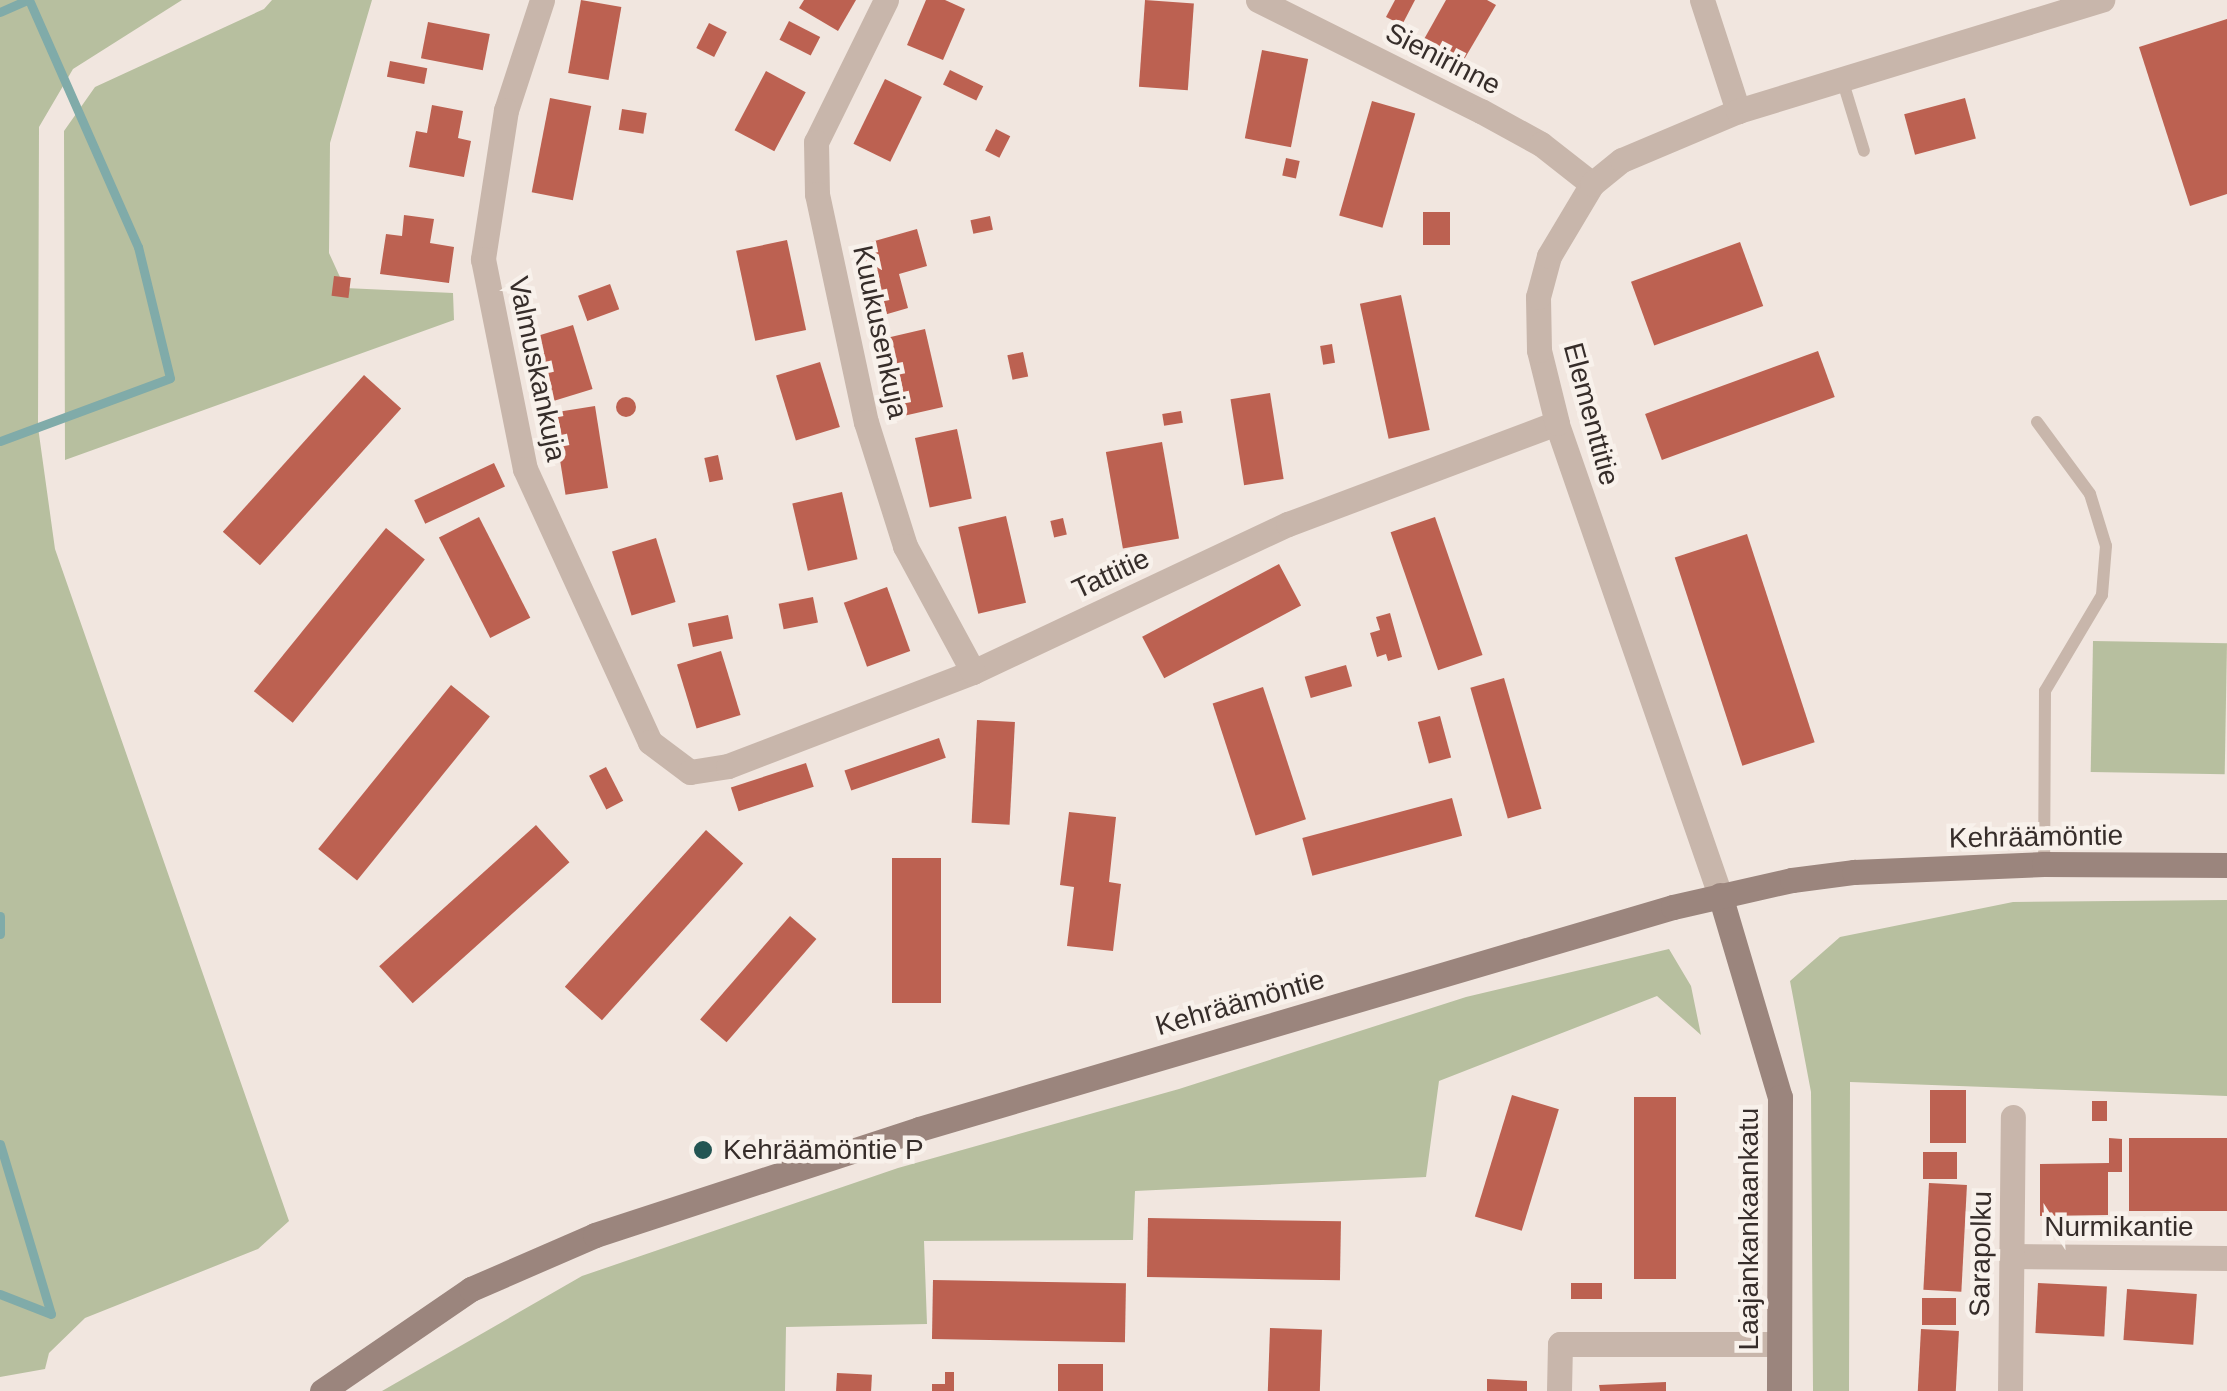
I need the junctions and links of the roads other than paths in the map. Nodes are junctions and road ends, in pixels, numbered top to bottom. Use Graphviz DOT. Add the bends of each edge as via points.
graph roads {
  1 [pos="542,0"];
  2 [pos="886,0"];
  3 [pos="1258,0"];
  4 [pos="1702,0"];
  5 [pos="2086,2"];
  6 [pos="1842,79"];
  7 [pos="1738,111"];
  8 [pos="1864,152"];
  9 [pos="1592,184"];
  10 [pos="2037,422"];
  11 [pos="1556,423"];
  12 [pos="974,672"];
  13 [pos="690,772"];
  14 [pos="2044,864"];
  15 [pos="2227,866"];
  16 [pos="1720,895"];
  17 [pos="2012,1117"];
  18 [pos="2011,1256"];
  19 [pos="2227,1258"];
  20 [pos="1778,1344"];
  21 [pos="322,1391"];
  22 [pos="1559,1391"];
  23 [pos="1778,1391"];
  24 [pos="2010,1391"];
  1 -- 13 [label="street, Valmuskankuja" via="506,110 483,260 525,469 650,742"];
  2 -- 12 [label="street, Kuukusenkuja" via="816,142 817,194 866,422 905,546"];
  3 -- 9 [label="street, Sienirinne" via="1481,111"];
  4 -- 7 [label="street"];
  5 -- 6 [label="street, Elementtitie"];
  6 -- 7 [label="street, Elementtitie"];
  6 -- 8 [label="lane"];
  7 -- 9 [label="street, Elementtitie" via="1622,160"];
  9 -- 11 [label="street, Elementtitie" via="1549,256 1538,297 1538,350"];
  10 -- 14 [label="lane" via="2090,494 2106,546 2102,595 2045,691"];
  11 -- 12 [label="street, Tattitie" via="1288,524"];
  11 -- 16 [label="street, Elementtitie"];
  12 -- 13 [label="street, Tattitie" via="728,766"];
  14 -- 15 [label="street, Kehräämöntie"];
  14 -- 16 [label="street, Kehräämöntie" via="1854,872"];
  16 -- 20 [label="street, Laajankankaankatu" via="1780,1097"];
  16 -- 21 [label="street, Kehräämöntie" via="919,1128 595,1235 471,1289"];
  17 -- 18 [label="street, Sarapolku"];
  18 -- 19 [label="street, Nurmikantie"];
  18 -- 24 [label="street, Sarapolku"];
  20 -- 22 [label="street" via="1560,1344"];
  20 -- 23 [label="street, Laajankankaankatu"];
}
